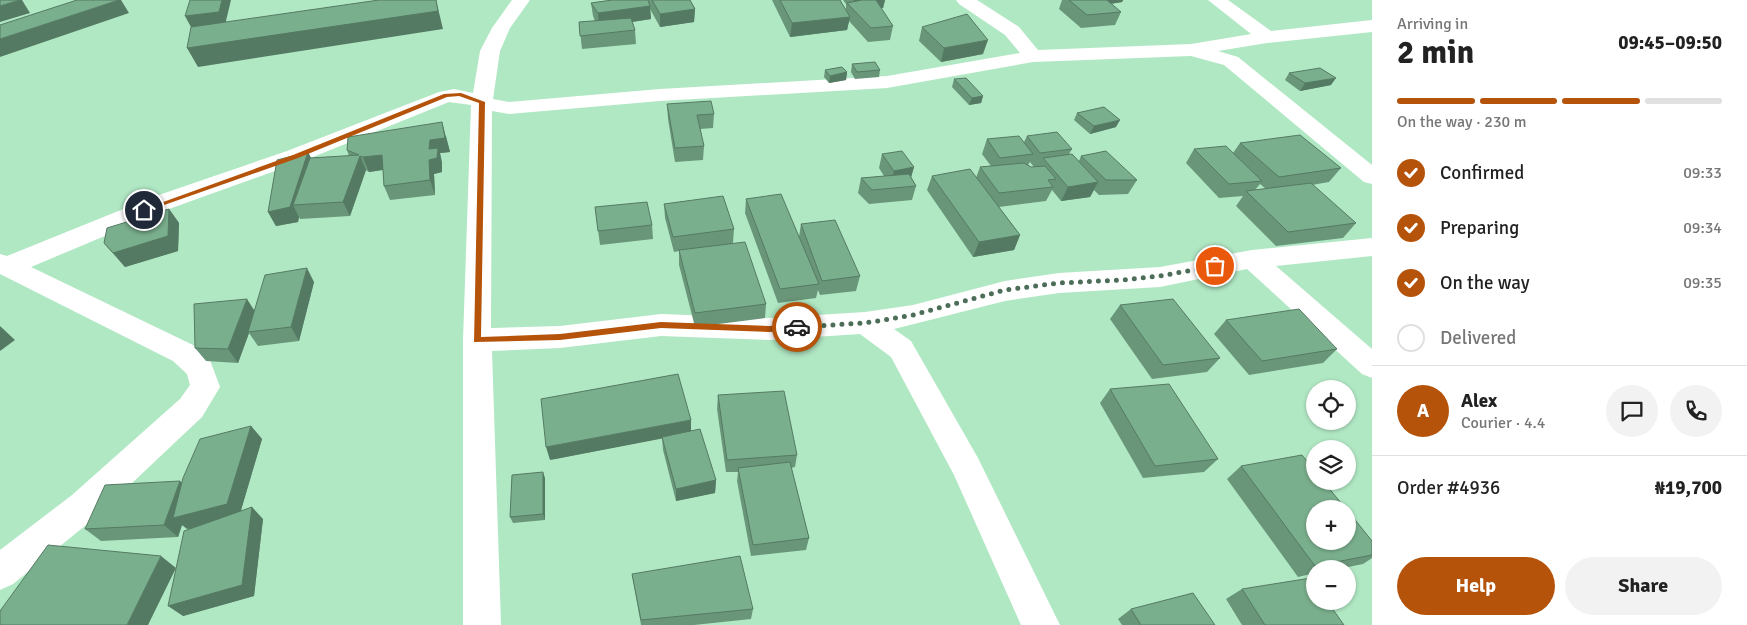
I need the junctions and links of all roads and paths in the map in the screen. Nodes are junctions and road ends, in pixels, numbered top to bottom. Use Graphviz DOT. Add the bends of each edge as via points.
graph roads {
  1 [pos="521,0"];
  2 [pos="966,0"];
  3 [pos="1217,0"];
  4 [pos="1372,26"];
  5 [pos="1267,37"];
  6 [pos="1240,42"];
  7 [pos="1191,50"];
  8 [pos="1033,56"];
  9 [pos="1231,61"];
  10 [pos="482,102"];
  11 [pos="1372,177"];
  12 [pos="1372,247"];
  13 [pos="1252,259"];
  14 [pos="4,264"];
  15 [pos="913,315"];
  16 [pos="865,323"];
  17 [pos="477,340"];
  18 [pos="902,349"];
  19 [pos="1372,366"];
  20 [pos="0,572"];
  21 [pos="482,625"];
  22 [pos="1040,625"];
  1 -- 10 [label="street" via="501,28 490,51"];
  2 -- 8 [label="street" via="1012,31"];
  3 -- 5 [label="street"];
  4 -- 5 [label="street"];
  5 -- 6 [label="street"];
  6 -- 7 [label="street"];
  6 -- 9 [label="street"];
  7 -- 8 [label="street"];
  7 -- 9 [label="street"];
  8 -- 10 [label="street" via="887,82 660,95 509,108 495,108"];
  9 -- 11 [label="street"];
  10 -- 14 [label="street" via="459,94 446,96"];
  10 -- 17 [label="street"];
  12 -- 13 [label="street"];
  13 -- 15 [label="street" via="1160,276 1005,290"];
  13 -- 19 [label="street"];
  14 -- 20 [label="street" via="183,353 200,368 205,387 191,408 84,506"];
  15 -- 16 [label="street"];
  15 -- 18 [label="street"];
  16 -- 17 [label="street" via="769,329 661,325 560,337"];
  16 -- 18 [label="street"];
  17 -- 21 [label="street"];
  18 -- 22 [label="street" via="967,468"];
}
